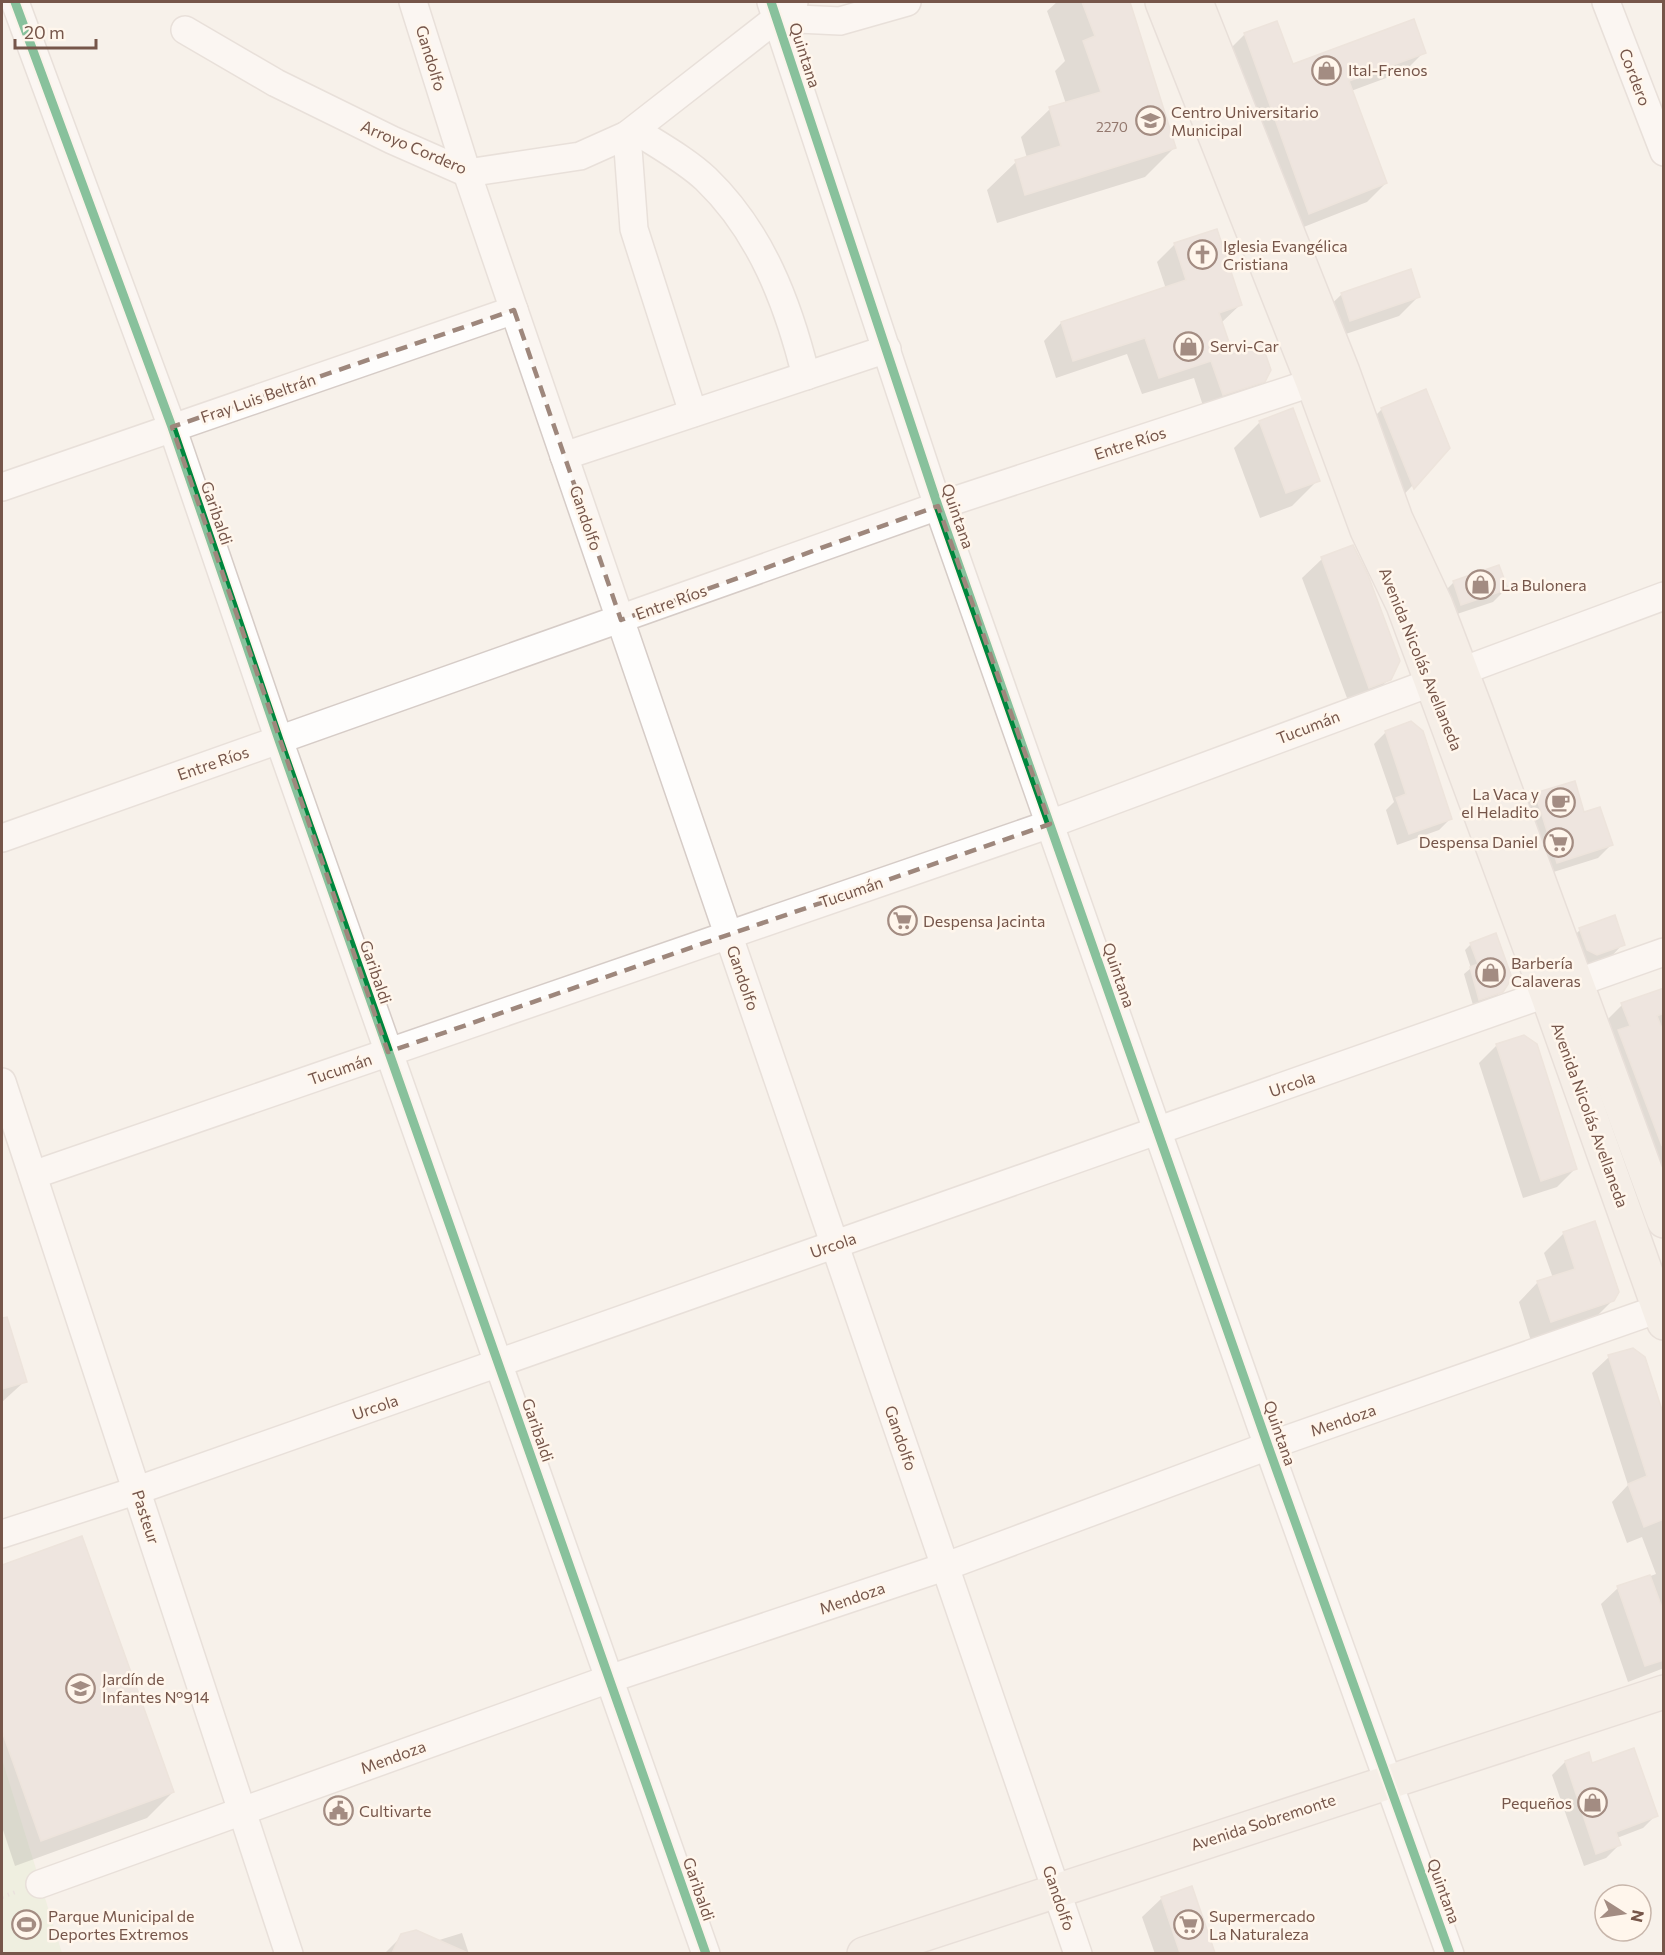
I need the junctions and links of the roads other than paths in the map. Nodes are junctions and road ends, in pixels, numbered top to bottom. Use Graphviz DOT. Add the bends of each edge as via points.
graph roads {
  1 [pos="15,2"];
  2 [pos="413,2"];
  3 [pos="907,2"];
  4 [pos="1162,2"];
  5 [pos="1196,2"];
  6 [pos="1606,2"];
  7 [pos="780,7"];
  8 [pos="185,30"];
  9 [pos="631,132"];
  10 [pos="1664,152"];
  11 [pos="467,173"];
  12 [pos="514,310"];
  13 [pos="887,349"];
  14 [pos="806,376"];
  15 [pos="1328,378"];
  16 [pos="693,413"];
  17 [pos="172,427"];
  18 [pos="564,456"];
  19 [pos="2,487"];
  20 [pos="938,506"];
  21 [pos="1664,596"];
  22 [pos="621,620"];
  23 [pos="1445,675"];
  24 [pos="279,740"];
  25 [pos="1050,824"];
  26 [pos="2,838"];
  27 [pos="728,935"];
  28 [pos="1664,952"];
  29 [pos="1562,989"];
  30 [pos="388,1052"];
  31 [pos="2,1082"];
  32 [pos="1158,1131"];
  33 [pos="33,1175"];
  34 [pos="1664,1221"];
  35 [pos="834,1245"];
  36 [pos="1662,1313"];
  37 [pos="498,1364"];
  38 [pos="1268,1446"];
  39 [pos="138,1490"];
  40 [pos="2,1534"];
  41 [pos="945,1567"];
  42 [pos="609,1679"];
  43 [pos="1664,1692"];
  44 [pos="1388,1781"];
  45 [pos="243,1812"];
  46 [pos="40,1884"];
  47 [pos="1056,1891"];
  48 [pos="289,1953"];
  49 [pos="706,1953"];
  50 [pos="864,1953"];
  51 [pos="1078,1953"];
  52 [pos="1450,1953"];
  1 -- 17 [label="street, Garibaldi"];
  2 -- 11 [label="street, Gandolfo"];
  3 -- 7 [label="street" via="840,21"];
  4 -- 15 [label="main road, Avenida Nicolás Avellaneda"];
  5 -- 15 [label="main road, Avenida Nicolás Avellaneda"];
  6 -- 10 [label="street, Cordero"];
  7 -- 9 [label="street, Arroyo Cordero"];
  7 -- 13 [label="street, Quintana"];
  8 -- 11 [label="street, Arroyo Cordero" via="276,83"];
  9 -- 11 [label="street, Arroyo Cordero" via="580,156"];
  9 -- 14 [label="street" via="704,177 735,209 766,261 788,310"];
  9 -- 16 [label="street" via="634,229"];
  11 -- 12 [label="street, Gandolfo"];
  12 -- 17 [label="street, Fray Luis Beltrán"];
  12 -- 18 [label="street, Gandolfo"];
  13 -- 14 [label="street"];
  13 -- 20 [label="street, Quintana"];
  14 -- 16 [label="street"];
  15 -- 20 [label="street, Entre Ríos"];
  15 -- 23 [label="main road, Avenida Nicolás Avellaneda" via="1436,605"];
  16 -- 18 [label="street"];
  17 -- 19 [label="street, Fray Luis Beltrán"];
  17 -- 24 [label="street, Garibaldi"];
  18 -- 22 [label="street, Gandolfo"];
  20 -- 22 [label="street, Entre Ríos"];
  20 -- 25 [label="street, Quintana"];
  21 -- 23 [label="street, Tucumán"];
  22 -- 24 [label="street, Entre Ríos"];
  22 -- 27 [label="street, Gandolfo"];
  23 -- 25 [label="street, Tucumán"];
  23 -- 29 [label="main road, Avenida Nicolás Avellaneda"];
  24 -- 26 [label="street, Entre Ríos"];
  24 -- 30 [label="street, Garibaldi"];
  25 -- 27 [label="street, Tucumán"];
  25 -- 32 [label="street, Quintana"];
  27 -- 30 [label="street, Tucumán"];
  27 -- 35 [label="street, Gandolfo"];
  28 -- 29 [label="street, Urcola"];
  29 -- 32 [label="street, Urcola"];
  29 -- 34 [label="main road, Avenida Nicolás Avellaneda"];
  29 -- 36 [label="main road, Avenida Nicolás Avellaneda"];
  30 -- 33 [label="street, Tucumán"];
  30 -- 37 [label="street, Garibaldi"];
  31 -- 33 [label="street, Pasteur"];
  32 -- 35 [label="street, Urcola"];
  32 -- 38 [label="street, Quintana"];
  33 -- 39 [label="street, Pasteur"];
  35 -- 37 [label="street, Urcola"];
  35 -- 41 [label="street, Gandolfo"];
  36 -- 38 [label="street, Mendoza"];
  37 -- 39 [label="street, Urcola"];
  37 -- 42 [label="street, Garibaldi"];
  38 -- 41 [label="street, Mendoza"];
  38 -- 44 [label="street, Quintana"];
  39 -- 40 [label="street, Urcola"];
  39 -- 45 [label="street, Pasteur"];
  41 -- 42 [label="street, Mendoza"];
  41 -- 47 [label="street, Gandolfo"];
  42 -- 45 [label="street, Mendoza"];
  42 -- 49 [label="street, Garibaldi"];
  43 -- 44 [label="main road, Avenida Sobremonte"];
  44 -- 47 [label="main road, Avenida Sobremonte"];
  44 -- 52 [label="street, Quintana"];
  45 -- 46 [label="street, Mendoza"];
  45 -- 48 [label="street, Pasteur"];
  47 -- 50 [label="main road, Avenida Sobremonte"];
  47 -- 51 [label="street, Gandolfo"];
}
